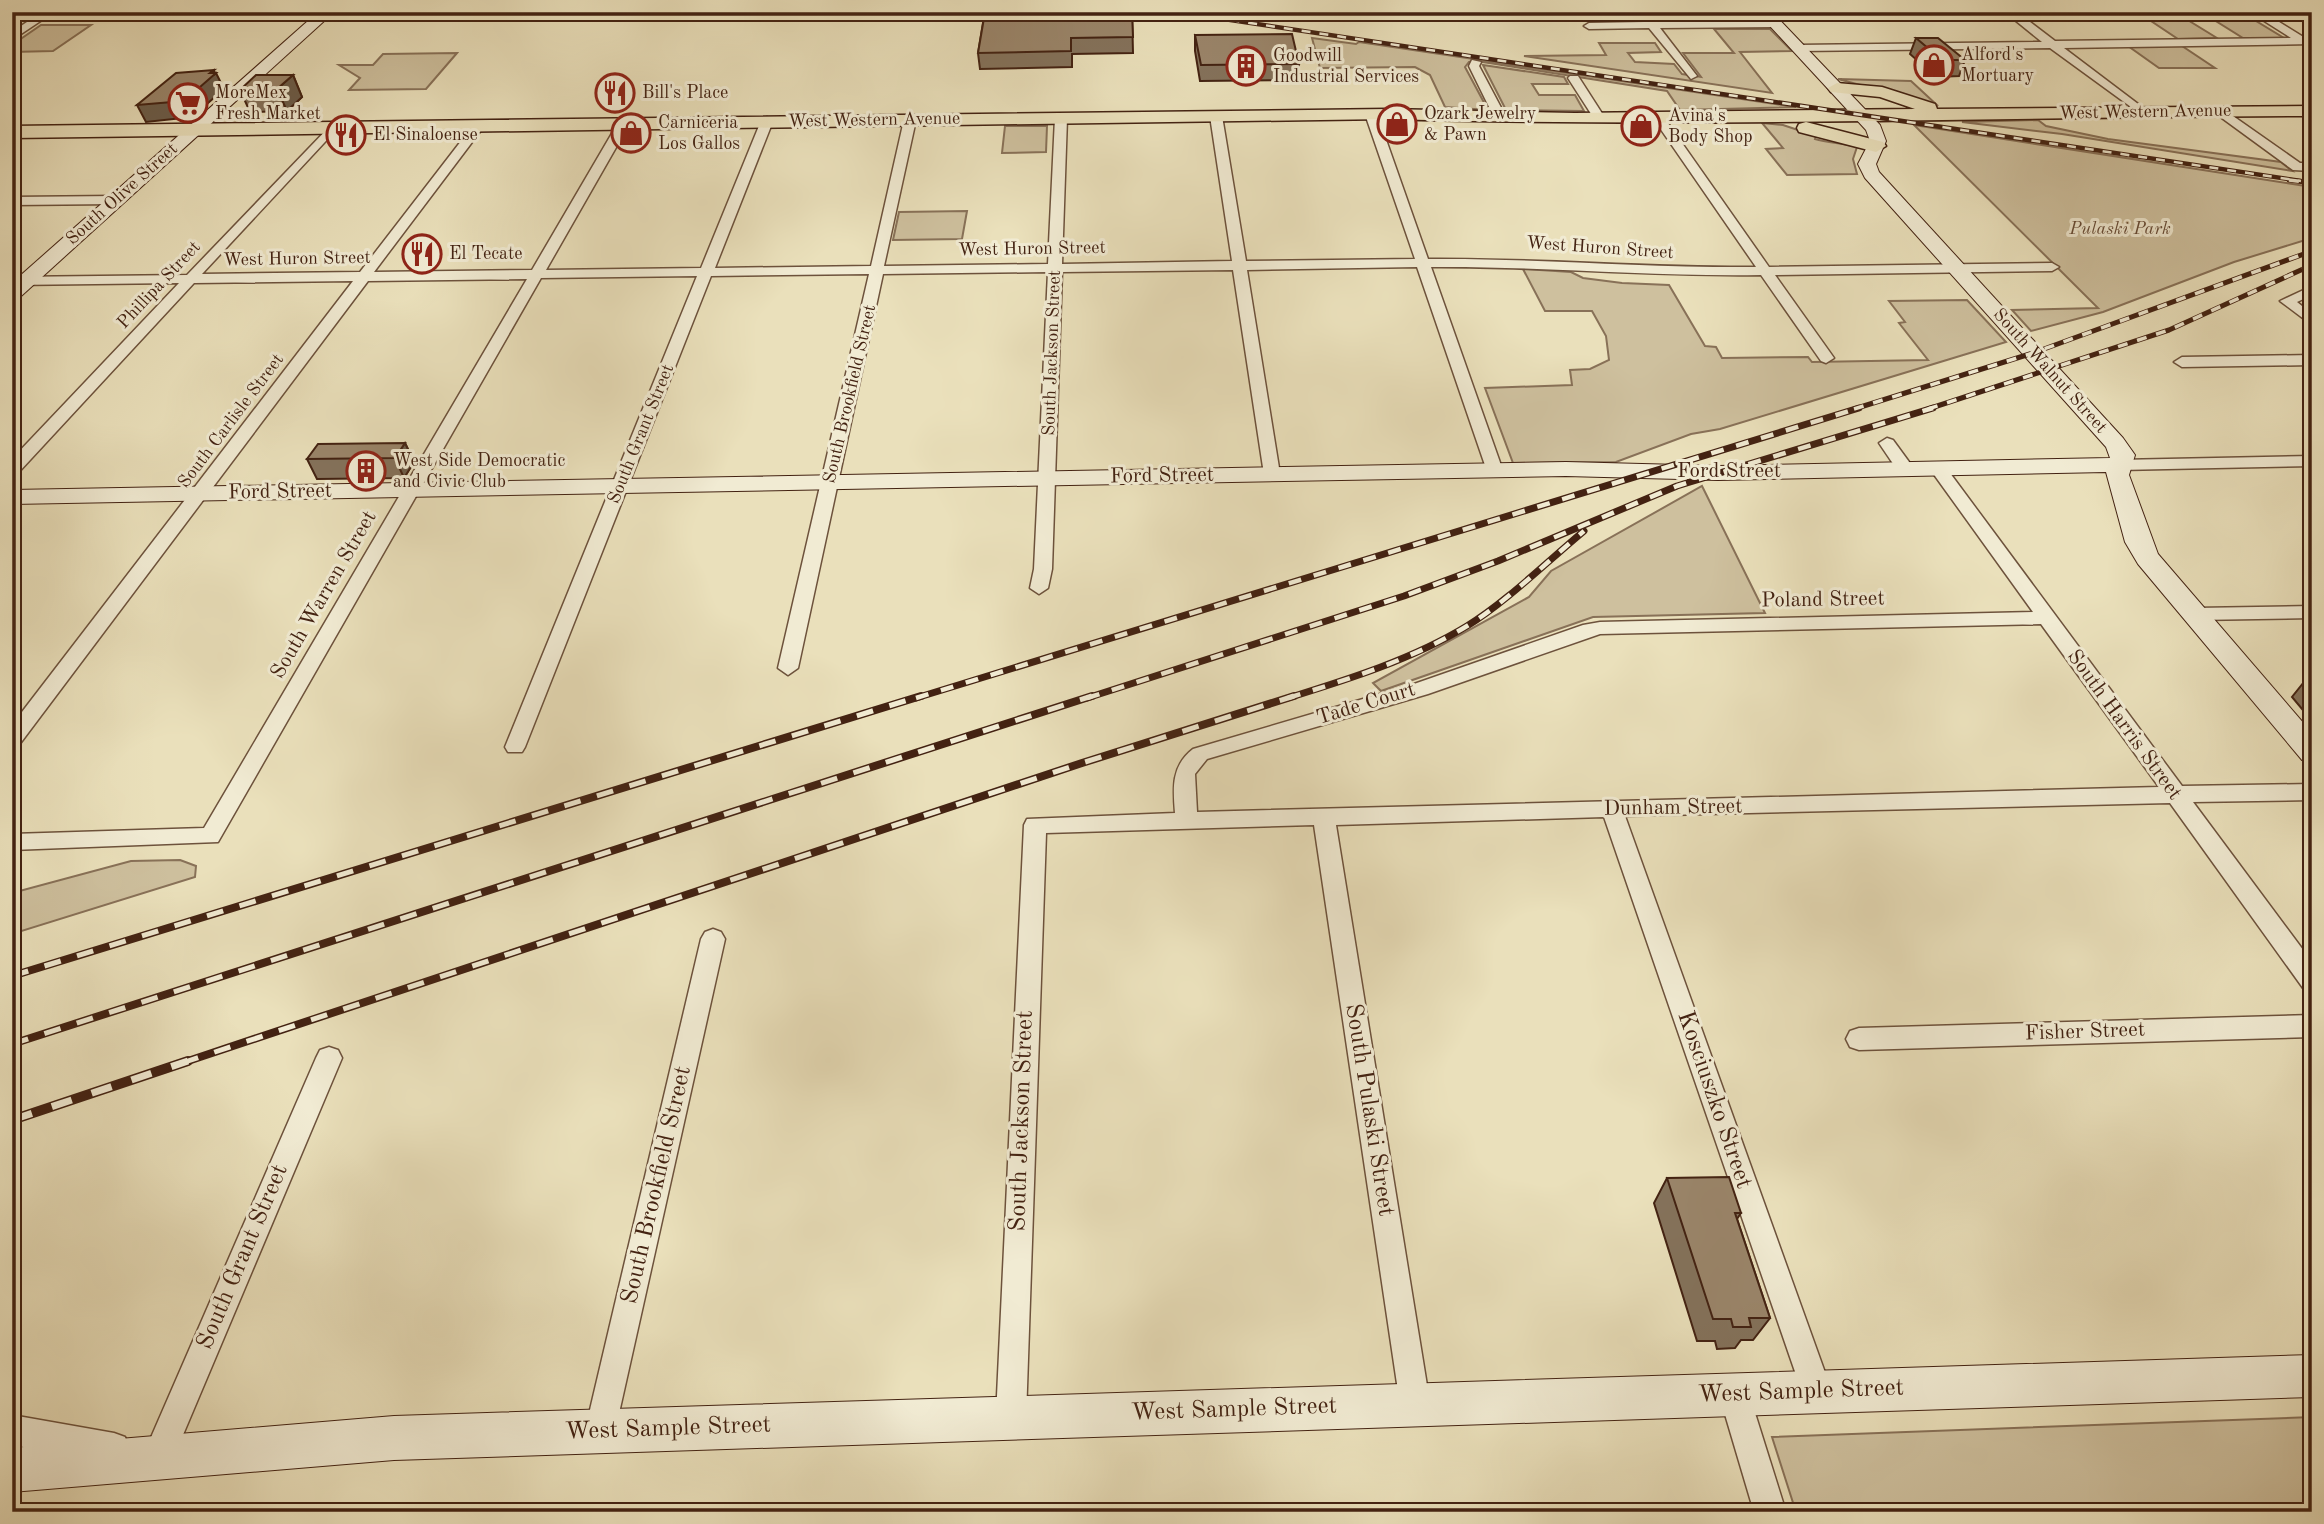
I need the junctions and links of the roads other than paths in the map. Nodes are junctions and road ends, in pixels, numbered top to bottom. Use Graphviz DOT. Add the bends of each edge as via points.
graph roads {
  1 [pos="49,12"];
  2 [pos="327,12"];
  3 [pos="1641,12"];
  4 [pos="1764,12"];
  5 [pos="2010,12"];
  6 [pos="2255,12"];
  7 [pos="1776,24"];
  8 [pos="1589,26"];
  9 [pos="1652,26"];
  10 [pos="12,37"];
  11 [pos="2309,42"];
  12 [pos="2052,45"];
  13 [pos="1799,48"];
  14 [pos="1476,62"];
  15 [pos="1691,76"];
  16 [pos="1574,78"];
  17 [pos="1837,88"];
  18 [pos="2219,111"];
  19 [pos="2312,111"];
  20 [pos="1956,112"];
  21 [pos="2142,112"];
  22 [pos="1371,114"];
  23 [pos="1979,114"];
  24 [pos="1863,115"];
  25 [pos="1216,116"];
  26 [pos="1500,117"];
  27 [pos="1736,117"];
  28 [pos="1061,118"];
  29 [pos="1599,118"];
  30 [pos="1659,118"];
  31 [pos="1759,118"];
  32 [pos="910,120"];
  33 [pos="767,121"];
  34 [pos="624,123"];
  35 [pos="480,125"];
  36 [pos="333,127"];
  37 [pos="195,129"];
  38 [pos="12,132"];
  39 [pos="1876,146"];
  40 [pos="2312,167"];
  41 [pos="116,200"];
  42 [pos="12,201"];
  43 [pos="1422,263"];
  44 [pos="1239,265"];
  45 [pos="2052,267"];
  46 [pos="1055,268"];
  47 [pos="1956,268"];
  48 [pos="878,270"];
  49 [pos="1766,271"];
  50 [pos="706,272"];
  51 [pos="536,275"];
  52 [pos="364,277"];
  53 [pos="192,279"];
  54 [pos="19,281"];
  55 [pos="2312,290"];
  56 [pos="12,294"];
  57 [pos="2312,321"];
  58 [pos="1826,358"];
  59 [pos="2312,360"];
  60 [pos="2182,362"];
  61 [pos="1887,443"];
  62 [pos="2312,461"];
  63 [pos="2119,465"];
  64 [pos="12,469"];
  65 [pos="1938,469"];
  66 [pos="1906,470"];
  67 [pos="1495,471"];
  68 [pos="1272,474"];
  69 [pos="1047,478"];
  70 [pos="830,482"];
  71 [pos="621,486"];
  72 [pos="411,490"];
  73 [pos="200,494"];
  74 [pos="12,496"];
  75 [pos="1039,588"];
  76 [pos="2312,612"];
  77 [pos="2196,614"];
  78 [pos="2046,618"];
  79 [pos="1600,628"];
  80 [pos="788,668"];
  81 [pos="12,740"];
  82 [pos="515,747"];
  83 [pos="2312,752"];
  84 [pos="2312,792"];
  85 [pos="2176,796"];
  86 [pos="1612,809"];
  87 [pos="1324,816"];
  88 [pos="1187,819"];
  89 [pos="1035,825"];
  90 [pos="12,842"];
  91 [pos="713,939"];
  92 [pos="2312,981"];
  93 [pos="2312,1026"];
  94 [pos="1859,1039"];
  95 [pos="329,1058"];
  96 [pos="2312,1376"];
  97 [pos="1817,1392"];
  98 [pos="1734,1394"];
  99 [pos="1415,1404"];
  100 [pos="1011,1417"];
  101 [pos="12,1430"];
  102 [pos="600,1431"];
  103 [pos="158,1457"];
  104 [pos="12,1470"];
  105 [pos="1770,1512"];
  1 -- 10 [label="street"];
  2 -- 37 [label="street, South Olive Street"];
  3 -- 9 [label="street"];
  4 -- 7 [label="street, South Walnut Street"];
  5 -- 12 [label="street"];
  6 -- 11 [label="street"];
  7 -- 9 [label="street"];
  7 -- 13 [label="street, South Walnut Street"];
  8 -- 9 [label="street"];
  9 -- 15 [label="street"];
  11 -- 12 [label="street"];
  12 -- 13 [label="street"];
  12 -- 21 [label="street"];
  13 -- 17 [label="street, South Walnut Street"];
  14 -- 26 [label="street"];
  16 -- 29 [label="street"];
  17 -- 20 [label="main road" via="1882,92"];
  17 -- 24 [label="street, South Walnut Street"];
  18 -- 19 [label="main road, West Western Avenue"];
  18 -- 21 [label="main road, West Western Avenue"];
  18 -- 40 [label="street" via="2297,167"];
  20 -- 23 [label="main road, West Western Avenue"];
  20 -- 24 [label="main road, West Western Avenue"];
  21 -- 23 [label="main road, West Western Avenue"];
  22 -- 25 [label="main road, West Western Avenue"];
  22 -- 26 [label="main road, West Western Avenue"];
  22 -- 43 [label="street"];
  23 -- 24 [label="main road, West Western Avenue"];
  24 -- 27 [label="main road, West Western Avenue" via="1754,113"];
  24 -- 31 [label="main road, West Western Avenue"];
  24 -- 39 [label="street, South Walnut Street" via="1878,137"];
  25 -- 28 [label="main road, West Western Avenue"];
  25 -- 44 [label="street"];
  26 -- 29 [label="main road, West Western Avenue"];
  27 -- 30 [label="main road, West Western Avenue"];
  27 -- 31 [label="main road, West Western Avenue"];
  28 -- 32 [label="main road, West Western Avenue"];
  28 -- 46 [label="street, South Jackson Street"];
  29 -- 30 [label="main road, West Western Avenue"];
  30 -- 49 [label="street"];
  31 -- 39 [label="main road"];
  32 -- 33 [label="main road, West Western Avenue"];
  32 -- 48 [label="street, South Brookfield Street"];
  33 -- 34 [label="main road, West Western Avenue"];
  33 -- 50 [label="street, South Grant Street"];
  34 -- 35 [label="main road, West Western Avenue"];
  34 -- 51 [label="street, South Warren Street"];
  35 -- 36 [label="main road, West Western Avenue"];
  35 -- 52 [label="street, South Carlisle Street"];
  36 -- 37 [label="main road, West Western Avenue"];
  36 -- 53 [label="street, Phillipa Street"];
  37 -- 38 [label="main road, West Western Avenue"];
  37 -- 41 [label="street, South Olive Street"];
  39 -- 47 [label="street, South Walnut Street" via="1867,164 1871,174"];
  41 -- 42 [label="street"];
  41 -- 54 [label="street, South Olive Street"];
  43 -- 44 [label="street, West Huron Street"];
  43 -- 49 [label="street, West Huron Street" via="1558,262 1665,272"];
  43 -- 67 [label="street"];
  44 -- 46 [label="street, West Huron Street"];
  44 -- 68 [label="street"];
  45 -- 47 [label="street, West Huron Street"];
  46 -- 48 [label="street, West Huron Street"];
  46 -- 69 [label="street, South Jackson Street"];
  47 -- 49 [label="street, West Huron Street"];
  47 -- 63 [label="street, South Walnut Street" via="2115,443 2123,455"];
  48 -- 50 [label="street, West Huron Street"];
  48 -- 70 [label="street, South Brookfield Street"];
  49 -- 58 [label="street"];
  50 -- 51 [label="street, West Huron Street"];
  50 -- 71 [label="street, South Grant Street"];
  51 -- 52 [label="street, West Huron Street"];
  51 -- 72 [label="street, South Warren Street"];
  52 -- 53 [label="street, West Huron Street"];
  52 -- 73 [label="street, South Carlisle Street"];
  53 -- 54 [label="street, West Huron Street"];
  53 -- 64 [label="street, Phillipa Street"];
  54 -- 56 [label="street, South Olive Street"];
  55 -- 57 [label="street" via="2288,300"];
  59 -- 60 [label="street"];
  61 -- 66 [label="street"];
  62 -- 63 [label="street, Ford Street"];
  63 -- 65 [label="street, Ford Street"];
  63 -- 77 [label="street, South Walnut Street" via="2117,475 2138,542"];
  65 -- 66 [label="street, Ford Street"];
  65 -- 78 [label="street, South Harris Street"];
  66 -- 67 [label="street, Ford Street"];
  67 -- 68 [label="street, Ford Street"];
  68 -- 69 [label="street, Ford Street"];
  69 -- 70 [label="street, Ford Street"];
  69 -- 75 [label="street, South Jackson Street"];
  70 -- 71 [label="street, Ford Street"];
  70 -- 80 [label="street, South Brookfield Street"];
  71 -- 72 [label="street, Ford Street"];
  71 -- 82 [label="street, South Grant Street"];
  72 -- 73 [label="street, Ford Street"];
  72 -- 90 [label="street, South Warren Street" via="210,836"];
  73 -- 74 [label="street, Ford Street"];
  73 -- 81 [label="street, South Carlisle Street"];
  76 -- 77 [label="street"];
  77 -- 83 [label="street, South Walnut Street"];
  78 -- 79 [label="street, Poland Street"];
  78 -- 85 [label="street, South Harris Street"];
  79 -- 88 [label="street, Tade Court" via="1409,692 1199,754 1184,770"];
  84 -- 85 [label="street, Dunham Street"];
  85 -- 86 [label="street, Dunham Street"];
  85 -- 92 [label="street, South Harris Street"];
  86 -- 87 [label="street, Dunham Street"];
  86 -- 97 [label="street, Kosciuszko Street"];
  87 -- 88 [label="street, Dunham Street"];
  87 -- 99 [label="street, South Pulaski Street"];
  88 -- 89 [label="street, Dunham Street"];
  89 -- 100 [label="street, South Jackson Street"];
  91 -- 102 [label="street, South Brookfield Street"];
  93 -- 94 [label="street, Fisher Street"];
  95 -- 103 [label="street, South Grant Street"];
  96 -- 97 [label="street, West Sample Street"];
  97 -- 98 [label="street, West Sample Street"];
  98 -- 99 [label="street, West Sample Street"];
  98 -- 105 [label="street"];
  99 -- 100 [label="street, West Sample Street"];
  100 -- 102 [label="street, West Sample Street"];
  101 -- 103 [label="street, West Sample Street"];
  102 -- 103 [label="street, West Sample Street" via="394,1438"];
  103 -- 104 [label="street, West Sample Street"];
}
